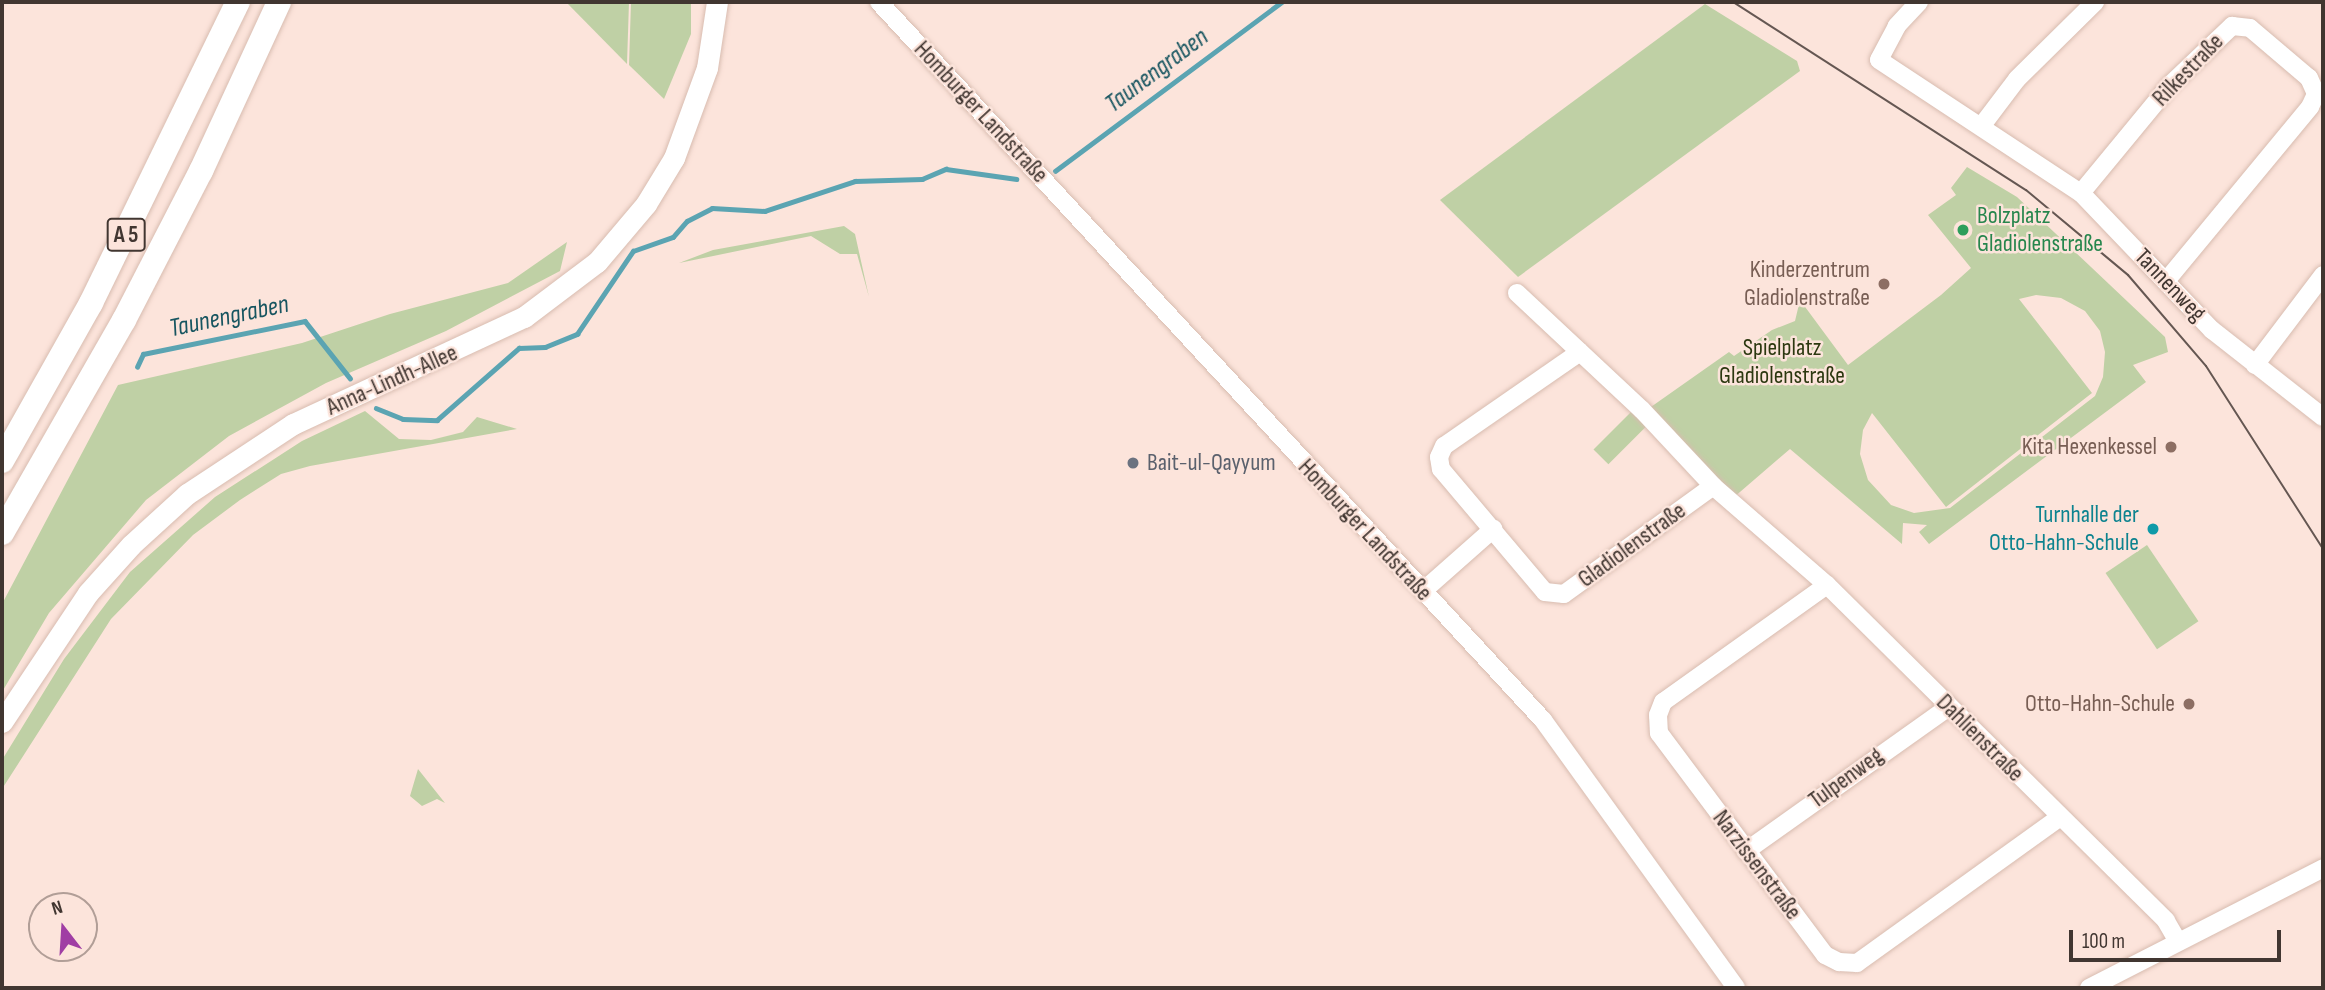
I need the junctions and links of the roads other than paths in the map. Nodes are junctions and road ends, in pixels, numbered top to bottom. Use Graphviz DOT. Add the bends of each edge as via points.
graph roads {
  1 [pos="238,2"];
  2 [pos="279,2"];
  3 [pos="717,2"];
  4 [pos="866,2"];
  5 [pos="879,2"];
  6 [pos="1919,2"];
  7 [pos="2095,2"];
  8 [pos="1983,124"];
  9 [pos="2081,193"];
  10 [pos="2323,275"];
  11 [pos="2166,281"];
  12 [pos="1517,293"];
  13 [pos="1580,352"];
  14 [pos="2255,365"];
  15 [pos="2323,416"];
  16 [pos="2,461"];
  17 [pos="1713,486"];
  18 [pos="1493,529"];
  19 [pos="2,533"];
  20 [pos="1776,539"];
  21 [pos="1826,585"];
  22 [pos="1423,592"];
  23 [pos="1949,706"];
  24 [pos="2,722"];
  25 [pos="1537,722"];
  26 [pos="2060,817"];
  27 [pos="1745,851"];
  28 [pos="2323,868"];
  29 [pos="2178,942"];
  30 [pos="1737,988"];
  31 [pos="2090,988"];
  1 -- 16 [label="highway, A 5" via="97,292"];
  2 -- 19 [label="highway, A 5" via="201,171 124,320"];
  3 -- 24 [label="main road, Anna-Lindh-Allee" via="707,68 674,158 646,205 597,262 524,317 293,425 187,494 100,578 50,645"];
  4 -- 25 [label="street"];
  5 -- 22 [label="street, Homburger Landstraße"];
  6 -- 8 [label="street, Tannenweg" via="1897,26 1879,60"];
  7 -- 8 [label="street" via="2017,79"];
  8 -- 9 [label="street, Tannenweg"];
  9 -- 11 [label="street, Tannenweg"];
  9 -- 11 [label="street, Rilkestraße" via="2170,85 2232,26 2250,28 2309,78 2316,94 2311,107 2231,197"];
  10 -- 14 [label="street"];
  11 -- 14 [label="street, Tannenweg" via="2212,330"];
  12 -- 13 [label="street, Gladiolenstraße"];
  13 -- 17 [label="street, Gladiolenstraße"];
  13 -- 18 [label="street, Gladiolenstraße" via="1444,446 1439,457 1441,469"];
  14 -- 15 [label="street, Tannenweg"];
  17 -- 18 [label="street, Gladiolenstraße" via="1563,594 1545,592"];
  17 -- 20 [label="street, Gladiolenstraße"];
  18 -- 22 [label="street"];
  20 -- 21 [label="street, Dahlienstraße"];
  21 -- 23 [label="street, Dahlienstraße"];
  21 -- 27 [label="street, Narzissenstraße" via="1663,702 1658,715 1659,733"];
  22 -- 30 [label="street, Homburger Landstraße" via="1543,720"];
  23 -- 26 [label="street, Dahlienstraße"];
  23 -- 27 [label="street, Tulpenweg"];
  26 -- 27 [label="street, Narzissenstraße" via="1857,962 1839,962 1825,955"];
  26 -- 29 [label="street, Dahlienstraße" via="2166,921"];
  28 -- 29 [label="street"];
  29 -- 31 [label="street"];
}
